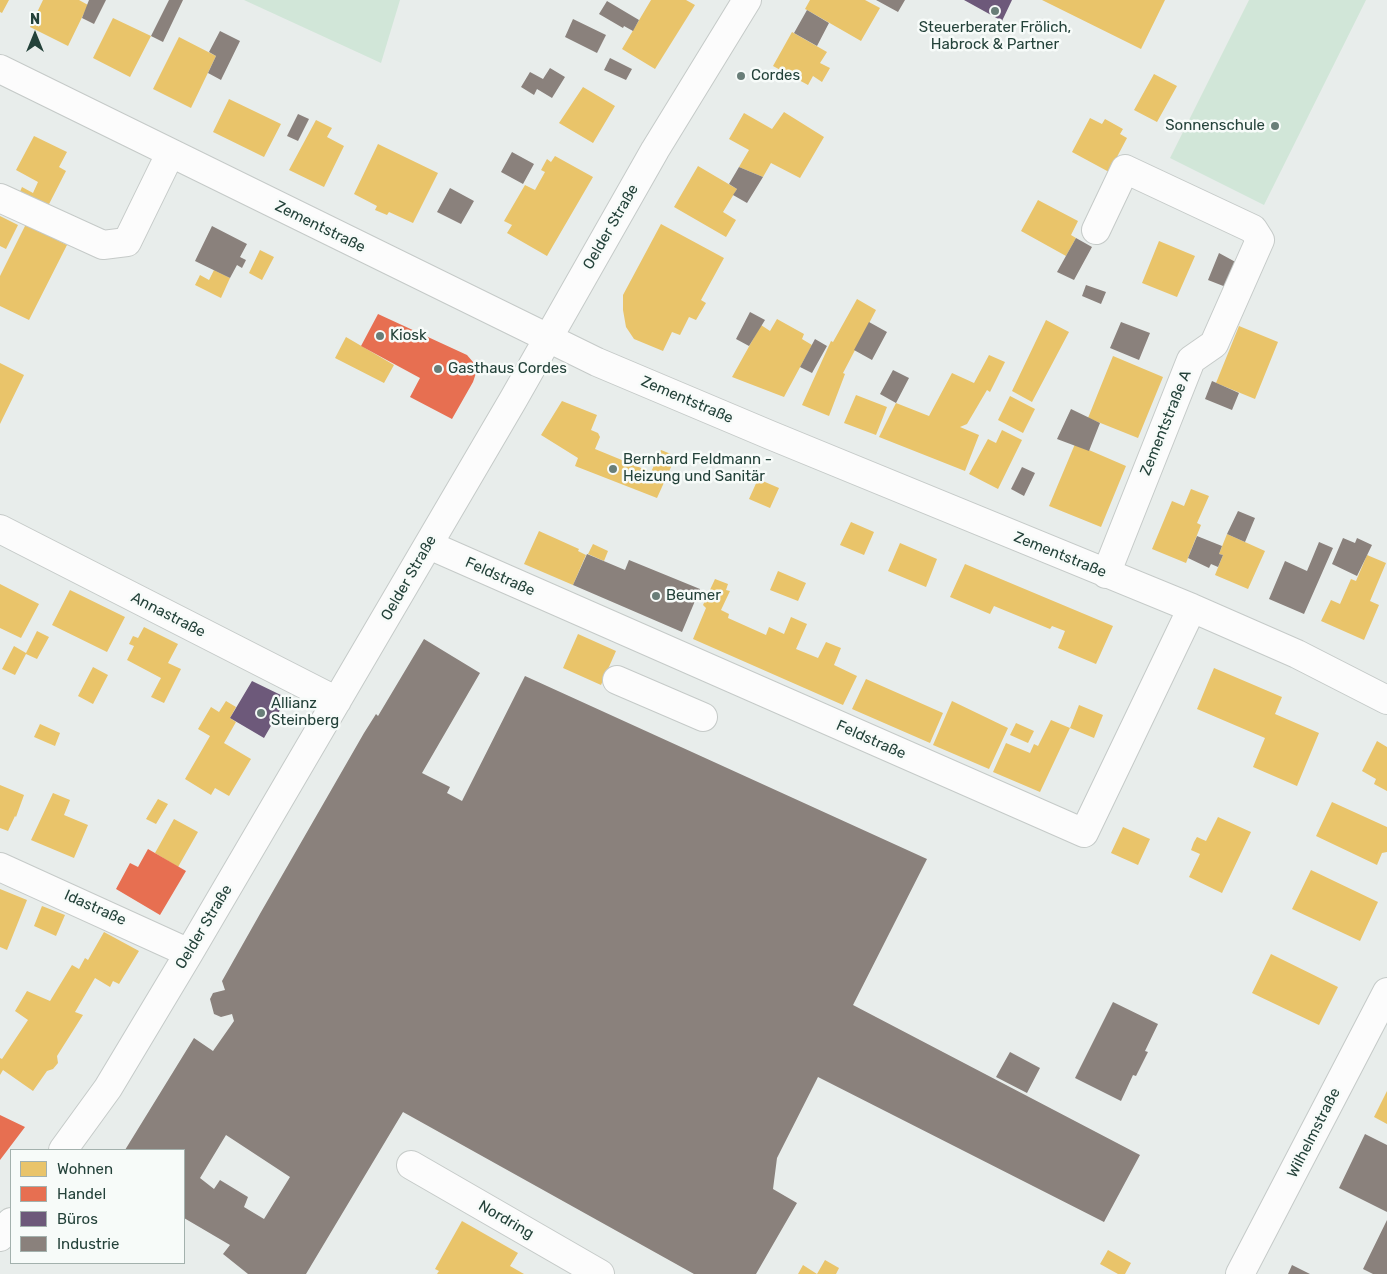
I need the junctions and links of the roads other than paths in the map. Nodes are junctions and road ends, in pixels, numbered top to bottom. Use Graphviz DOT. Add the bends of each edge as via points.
graph roads {
  1 [pos="746,0"];
  2 [pos="0,68"];
  3 [pos="170,154"];
  4 [pos="0,198"];
  5 [pos="1096,230"];
  6 [pos="548,338"];
  7 [pos="0,529"];
  8 [pos="429,546"];
  9 [pos="1106,574"];
  10 [pos="1192,608"];
  11 [pos="617,680"];
  12 [pos="1387,700"];
  13 [pos="336,701"];
  14 [pos="703,717"];
  15 [pos="0,867"];
  16 [pos="189,953"];
  17 [pos="1387,992"];
  18 [pos="64,1149"];
  19 [pos="411,1165"];
  20 [pos="600,1274"];
  21 [pos="1240,1274"];
  1 -- 6 [label="street, Oelder Straße" via="655,150"];
  2 -- 3 [label="street, Zementstraße"];
  3 -- 4 [label="street" via="127,242 103,245"];
  3 -- 6 [label="street, Zementstraße"];
  5 -- 9 [label="street, Zementstraße A" via="1125,169 1253,229 1260,240 1214,344 1191,360"];
  6 -- 8 [label="street, Oelder Straße"];
  6 -- 9 [label="street, Zementstraße" via="597,362"];
  7 -- 13 [label="street, Annastraße"];
  8 -- 10 [label="street, Feldstraße" via="1084,833"];
  8 -- 13 [label="street, Oelder Straße"];
  9 -- 10 [label="street, Zementstraße"];
  10 -- 12 [label="street, Zementstraße" via="1296,654"];
  11 -- 14 [label="street"];
  13 -- 16 [label="street, Oelder Straße"];
  15 -- 16 [label="street, Idastraße"];
  16 -- 18 [label="street, Oelder Straße" via="108,1088"];
  17 -- 21 [label="street, Wilhelmstraße"];
  19 -- 20 [label="street, Nordring"];
}
